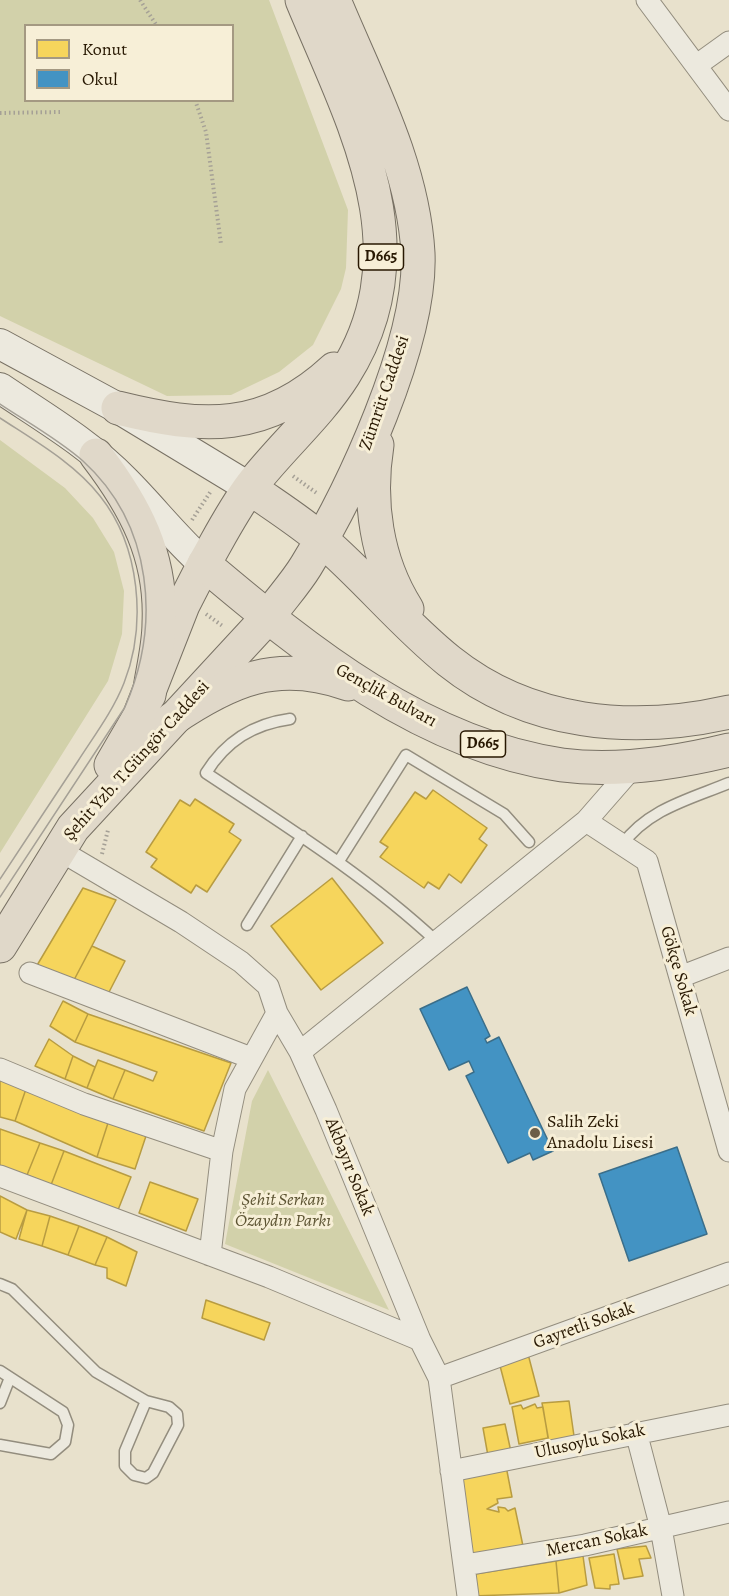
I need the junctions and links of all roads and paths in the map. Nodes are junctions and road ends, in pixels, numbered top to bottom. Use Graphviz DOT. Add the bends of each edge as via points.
graph roads {
  1 [pos="140,0"];
  2 [pos="302,0"];
  3 [pos="334,0"];
  4 [pos="647,0"];
  5 [pos="156,24"];
  6 [pos="729,42"];
  7 [pos="697,65"];
  8 [pos="196,102"];
  9 [pos="729,110"];
  10 [pos="60,112"];
  11 [pos="0,113"];
  12 [pos="220,244"];
  13 [pos="373,307"];
  14 [pos="0,344"];
  15 [pos="0,388"];
  16 [pos="384,404"];
  17 [pos="118,408"];
  18 [pos="96,455"];
  19 [pos="292,475"];
  20 [pos="250,488"];
  21 [pos="211,490"];
  22 [pos="319,495"];
  23 [pos="185,530"];
  24 [pos="321,540"];
  25 [pos="204,564"];
  26 [pos="197,607"];
  27 [pos="268,617"];
  28 [pos="225,628"];
  29 [pos="447,660"];
  30 [pos="375,693"];
  31 [pos="149,695"];
  32 [pos="729,712"];
  33 [pos="290,719"];
  34 [pos="171,720"];
  35 [pos="729,750"];
  36 [pos="634,766"];
  37 [pos="729,783"];
  38 [pos="586,820"];
  39 [pos="111,821"];
  40 [pos="302,837"];
  41 [pos="66,839"];
  42 [pos="529,842"];
  43 [pos="622,845"];
  44 [pos="339,861"];
  45 [pos="97,873"];
  46 [pos="247,925"];
  47 [pos="436,941"];
  48 [pos="0,946"];
  49 [pos="729,958"];
  50 [pos="30,973"];
  51 [pos="680,977"];
  52 [pos="277,1013"];
  53 [pos="300,1052"];
  54 [pos="251,1058"];
  55 [pos="0,1069"];
  56 [pos="728,1140"];
  57 [pos="222,1151"];
  58 [pos="0,1176"];
  59 [pos="210,1255"];
  60 [pos="729,1273"];
  61 [pos="0,1284"];
  62 [pos="420,1340"];
  63 [pos="0,1371"];
  64 [pos="439,1378"];
  65 [pos="9,1380"];
  66 [pos="146,1401"];
  67 [pos="0,1403"];
  68 [pos="729,1415"];
  69 [pos="636,1432"];
  70 [pos="0,1445"];
  71 [pos="451,1472"];
  72 [pos="729,1512"];
  73 [pos="661,1528"];
  74 [pos="465,1566"];
  75 [pos="468,1596"];
  76 [pos="673,1596"];
  1 -- 5 [label="path"];
  2 -- 13 [label="main road, D665" via="365,154 376,195 382,250"];
  3 -- 16 [label="main road, Zümrüt Caddesi / D665" via="397,153 418,254 400,358"];
  4 -- 7 [label="street"];
  6 -- 7 [label="street"];
  7 -- 9 [label="street"];
  8 -- 12 [label="path" via="206,132"];
  10 -- 11 [label="path"];
  13 -- 17 [label="main road" via="349,351 334,369 314,388 269,411 230,421 196,422"];
  13 -- 20 [label="main road, D665" via="344,375 315,415"];
  14 -- 17 [label="main road"];
  15 -- 18 [label="main road"];
  16 -- 24 [label="main road, Zümrüt Caddesi" via="349,487"];
  16 -- 29 [label="main road" via="372,497 383,556 405,606"];
  17 -- 20 [label="main road"];
  18 -- 25 [label="main road"];
  18 -- 31 [label="main road" via="139,520 158,583 159,623"];
  19 -- 22 [label="path"];
  20 -- 24 [label="main road"];
  20 -- 25 [label="main road, D665"];
  21 -- 23 [label="path"];
  24 -- 27 [label="main road, Zümrüt Caddesi"];
  24 -- 29 [label="main road"];
  25 -- 27 [label="main road, D665"];
  25 -- 31 [label="main road" via="183,605"];
  26 -- 28 [label="path"];
  27 -- 30 [label="main road, Gençlik Bulvarı / D665"];
  27 -- 34 [label="main road, Şehit Yzb. T.Güngör Caddesi"];
  29 -- 32 [label="main road" via="505,696 577,719 660,724"];
  30 -- 34 [label="main road" via="332,678 271,674 218,689"];
  30 -- 36 [label="main road, Gençlik Bulvarı / D665" via="437,725 517,756 562,765"];
  31 -- 41 [label="main road"];
  33 -- 40 [label="lane" via="245,733 222,751 206,773"];
  34 -- 41 [label="main road, Şehit Yzb. T.Güngör Caddesi"];
  35 -- 36 [label="main road, Gençlik Bulvarı / D665"];
  36 -- 38 [label="street"];
  37 -- 43 [label="lane" via="654,814"];
  38 -- 43 [label="street, Gökçe Sokak"];
  38 -- 47 [label="street"];
  39 -- 45 [label="path"];
  40 -- 44 [label="lane"];
  40 -- 46 [label="lane"];
  41 -- 45 [label="street, Akbayır Sokak"];
  41 -- 48 [label="main road, Şehit Yzb. T.Güngör Caddesi"];
  42 -- 44 [label="lane" via="504,814 406,755"];
  43 -- 51 [label="street, Gökçe Sokak" via="647,861"];
  44 -- 47 [label="lane"];
  45 -- 52 [label="street, Akbayır Sokak" via="242,962 268,986"];
  47 -- 53 [label="street"];
  49 -- 51 [label="street"];
  50 -- 54 [label="street"];
  51 -- 56 [label="street, Gökçe Sokak"];
  52 -- 53 [label="street, Akbayır Sokak"];
  52 -- 54 [label="street"];
  53 -- 62 [label="street, Akbayır Sokak"];
  54 -- 57 [label="street" via="235,1089"];
  55 -- 57 [label="street" via="84,1104"];
  57 -- 59 [label="street"];
  58 -- 59 [label="street"];
  59 -- 62 [label="street"];
  60 -- 64 [label="street, Gayretli Sokak"];
  61 -- 66 [label="lane" via="12,1289 96,1372"];
  62 -- 64 [label="street, Akbayır Sokak"];
  63 -- 65 [label="lane"];
  64 -- 71 [label="street, Akbayır Sokak"];
  65 -- 67 [label="lane"];
  65 -- 70 [label="lane" via="63,1412 68,1425 65,1442 51,1454"];
  66 -- 66 [label="lane" via="169,1407 177,1414 178,1425 153,1473 146,1478 134,1475 125,1466 125,1451"];
  68 -- 69 [label="street, Ulusoylu Sokak"];
  69 -- 71 [label="street, Ulusoylu Sokak"];
  69 -- 73 [label="street"];
  71 -- 74 [label="street, Akbayır Sokak"];
  72 -- 73 [label="street, Mercan Sokak"];
  73 -- 74 [label="street, Mercan Sokak"];
  73 -- 76 [label="street"];
  74 -- 75 [label="street, Akbayır Sokak"];
}
